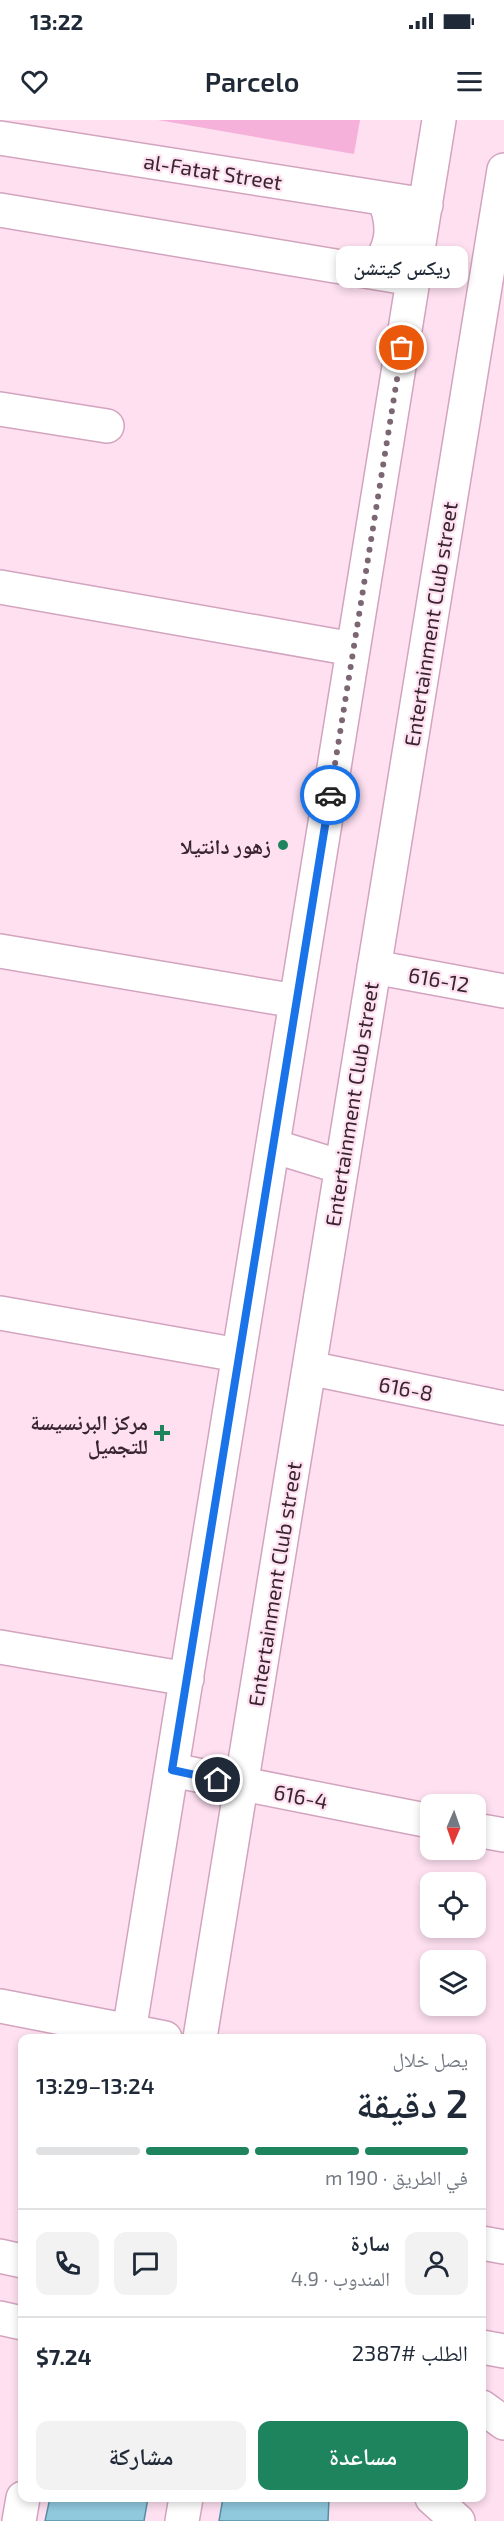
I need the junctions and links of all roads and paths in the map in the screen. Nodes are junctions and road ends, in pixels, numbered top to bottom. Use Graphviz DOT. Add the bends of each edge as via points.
graph roads {
  1 [pos="439,120"];
  2 [pos="0,138"];
  3 [pos="504,170"];
  4 [pos="384,199"];
  5 [pos="426,205"];
  6 [pos="0,210"];
  7 [pos="372,272"];
  8 [pos="413,279"];
  9 [pos="0,409"];
  10 [pos="107,426"];
  11 [pos="0,587"];
  12 [pos="353,649"];
  13 [pos="0,951"];
  14 [pos="374,967"];
  15 [pos="504,991"];
  16 [pos="296,1001"];
  17 [pos="273,1146"];
  18 [pos="341,1167"];
  19 [pos="0,1313"];
  20 [pos="238,1355"];
  21 [pos="309,1368"];
  22 [pos="504,1408"];
  23 [pos="0,1647"];
  24 [pos="187,1679"];
  25 [pos="172,1770"];
  26 [pos="241,1785"];
  27 [pos="420,1819"];
  28 [pos="486,1832"];
  29 [pos="504,1835"];
  30 [pos="0,2007"];
  31 [pos="124,2034"];
  32 [pos="129,2034"];
  33 [pos="201,2034"];
  34 [pos="18,2244"];
  35 [pos="486,2244"];
  36 [pos="504,2247"];
  37 [pos="0,2256"];
  38 [pos="18,2260"];
  39 [pos="0,2318"];
  40 [pos="18,2322"];
  41 [pos="486,2348"];
  42 [pos="504,2351"];
  43 [pos="486,2410"];
  44 [pos="504,2422"];
  45 [pos="22,2502"];
  46 [pos="185,2502"];
  47 [pos="437,2502"];
  48 [pos="19,2521"];
  49 [pos="182,2521"];
  50 [pos="458,2521"];
  1 -- 5 [label="street"];
  2 -- 4 [label="street, al-Fatat Street"];
  3 -- 14 [label="street, Entertainment Club street"];
  4 -- 5 [label="street, al-Fatat Street"];
  4 -- 7 [label="street" via="392,238"];
  5 -- 8 [label="street"];
  6 -- 7 [label="street"];
  7 -- 8 [label="street"];
  8 -- 12 [label="street"];
  9 -- 10 [label="street"];
  11 -- 12 [label="street"];
  12 -- 16 [label="street"];
  13 -- 16 [label="street"];
  14 -- 15 [label="street, 616-12"];
  14 -- 18 [label="street, Entertainment Club street"];
  16 -- 17 [label="street"];
  17 -- 18 [label="street"];
  17 -- 20 [label="street"];
  18 -- 21 [label="street, Entertainment Club street"];
  19 -- 20 [label="street"];
  20 -- 24 [label="street"];
  21 -- 22 [label="street, 616-8"];
  21 -- 26 [label="street, Entertainment Club street"];
  23 -- 24 [label="street"];
  24 -- 25 [label="street"];
  25 -- 26 [label="street, 616-4"];
  25 -- 32 [label="street"];
  26 -- 27 [label="street, 616-4"];
  26 -- 33 [label="street, Entertainment Club street"];
  28 -- 29 [label="street"];
  30 -- 31 [label="street"];
  34 -- 37 [label="street"];
  35 -- 36 [label="street"];
  37 -- 38 [label="street"];
  39 -- 40 [label="street"];
  41 -- 42 [label="street"];
  43 -- 44 [label="street"];
  45 -- 48 [label="street"];
  46 -- 49 [label="street"];
  47 -- 50 [label="street"];
}
